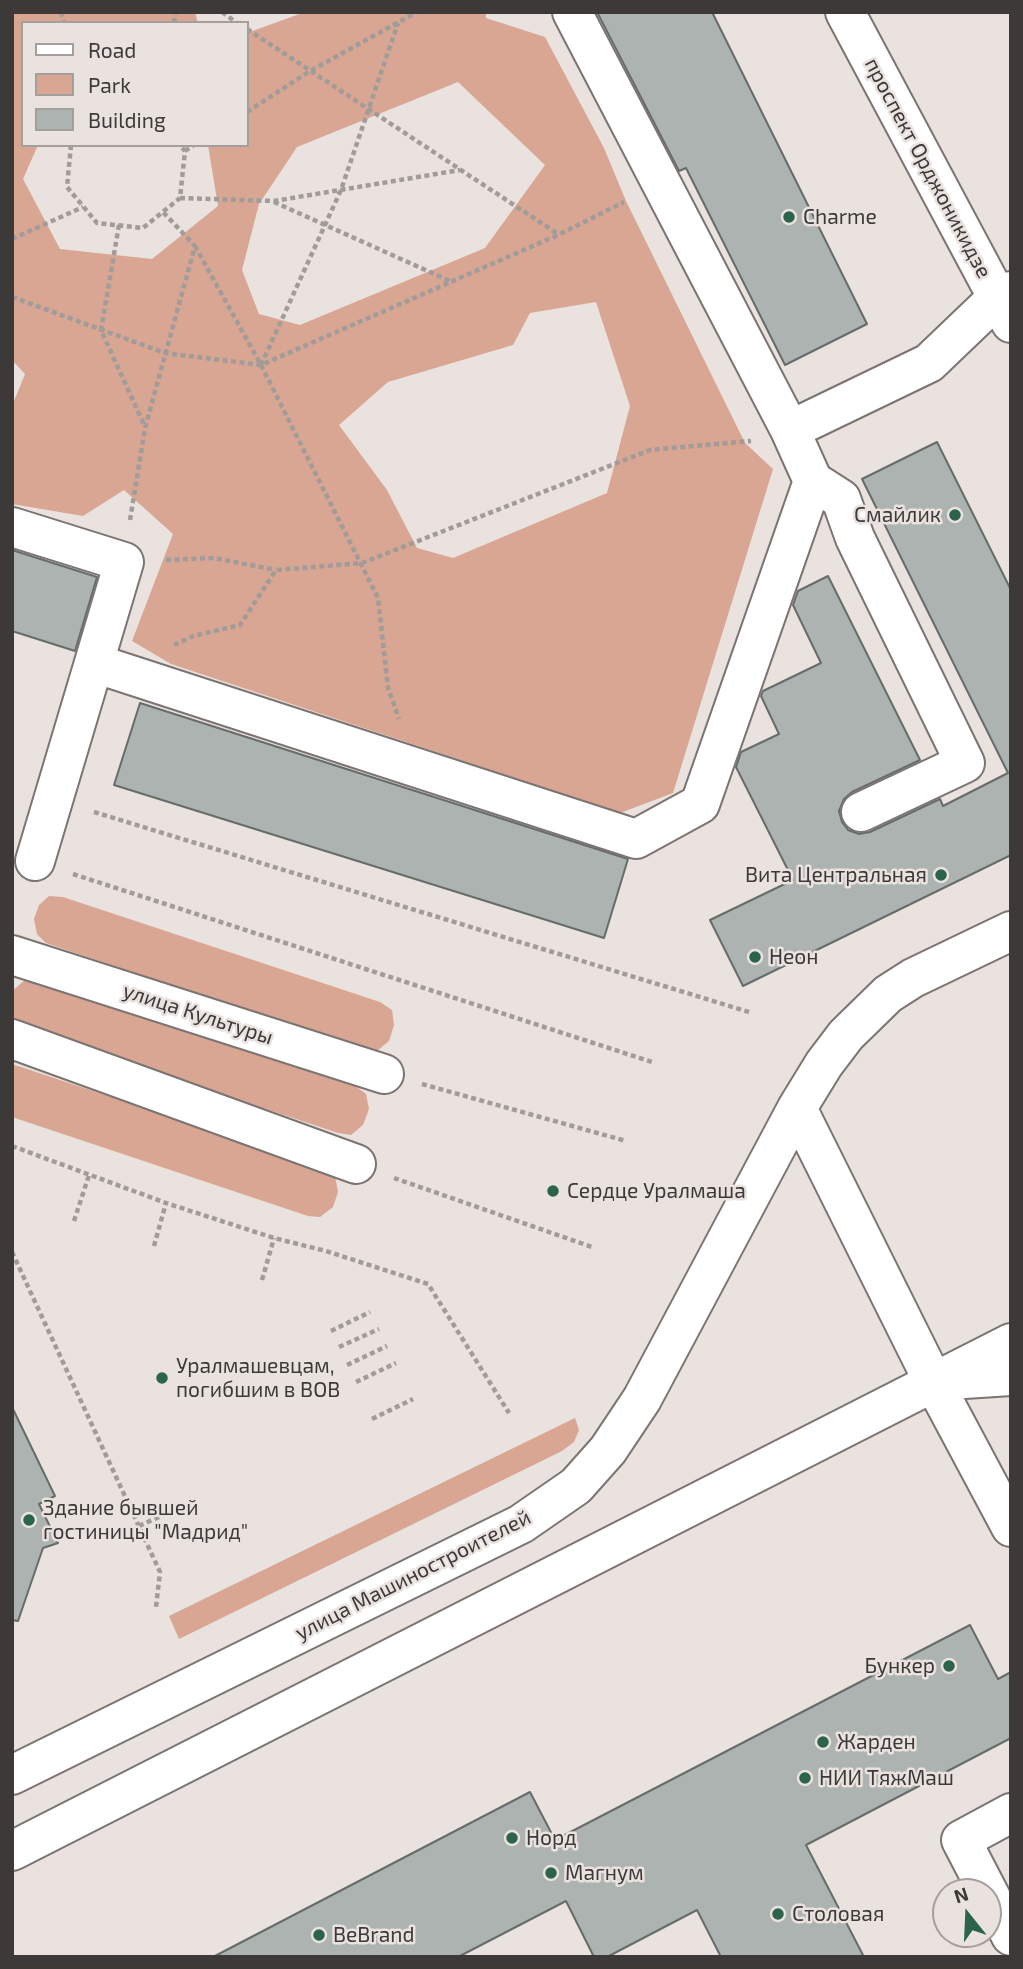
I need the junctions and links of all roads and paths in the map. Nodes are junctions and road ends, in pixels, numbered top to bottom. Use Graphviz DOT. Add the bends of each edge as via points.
graph roads {
  1 [pos="417,12"];
  2 [pos="572,12"];
  3 [pos="845,12"];
  4 [pos="398,23"];
  5 [pos="248,30"];
  6 [pos="310,72"];
  7 [pos="368,109"];
  8 [pos="248,111"];
  9 [pos="71,147"];
  10 [pos="182,147"];
  11 [pos="191,147"];
  12 [pos="185,151"];
  13 [pos="460,170"];
  14 [pos="341,190"];
  15 [pos="180,198"];
  16 [pos="274,201"];
  17 [pos="626,201"];
  18 [pos="83,207"];
  19 [pos="163,212"];
  20 [pos="119,225"];
  21 [pos="325,226"];
  22 [pos="558,235"];
  23 [pos="12,239"];
  24 [pos="195,246"];
  25 [pos="450,281"];
  26 [pos="12,297"];
  27 [pos="1006,304"];
  28 [pos="101,330"];
  29 [pos="165,353"];
  30 [pos="261,365"];
  31 [pos="145,428"];
  32 [pos="790,430"];
  33 [pos="814,481"];
  34 [pos="12,527"];
  35 [pos="124,562"];
  36 [pos="362,563"];
  37 [pos="276,570"];
  38 [pos="107,667"];
  39 [pos="406,764"];
  40 [pos="54,799"];
  41 [pos="861,812"];
  42 [pos="35,861"];
  43 [pos="1011,931"];
  44 [pos="12,955"];
  45 [pos="749,1012"];
  46 [pos="12,1039"];
  47 [pos="652,1062"];
  48 [pos="384,1073"];
  49 [pos="797,1108"];
  50 [pos="626,1141"];
  51 [pos="12,1146"];
  52 [pos="356,1164"];
  53 [pos="89,1175"];
  54 [pos="166,1203"];
  55 [pos="74,1221"];
  56 [pos="274,1238"];
  57 [pos="154,1246"];
  58 [pos="592,1247"];
  59 [pos="12,1252"];
  60 [pos="262,1280"];
  61 [pos="370,1312"];
  62 [pos="379,1329"];
  63 [pos="331,1331"];
  64 [pos="1011,1343"];
  65 [pos="387,1346"];
  66 [pos="339,1347"];
  67 [pos="396,1363"];
  68 [pos="347,1365"];
  69 [pos="1011,1376"];
  70 [pos="933,1381"];
  71 [pos="356,1382"];
  72 [pos="413,1399"];
  73 [pos="509,1412"];
  74 [pos="372,1419"];
  75 [pos="163,1515"];
  76 [pos="139,1526"];
  77 [pos="1011,1527"];
  78 [pos="156,1607"];
  79 [pos="12,1775"];
  80 [pos="1011,1813"];
  81 [pos="12,1851"];
  82 [pos="1011,1936"];
  1 -- 4 [label="path"];
  2 -- 32 [label="main road"];
  3 -- 27 [label="main road, проспект Орджоникидзе"];
  4 -- 6 [label="path"];
  4 -- 7 [label="path"];
  5 -- 6 [label="path"];
  6 -- 7 [label="path"];
  6 -- 8 [label="path"];
  7 -- 13 [label="path"];
  7 -- 14 [label="path"];
  9 -- 18 [label="path" via="67,187"];
  10 -- 12 [label="path"];
  11 -- 12 [label="path"];
  12 -- 15 [label="path"];
  13 -- 14 [label="path"];
  13 -- 22 [label="path"];
  14 -- 16 [label="path"];
  14 -- 21 [label="path"];
  15 -- 16 [label="path"];
  15 -- 19 [label="path"];
  16 -- 21 [label="path"];
  17 -- 22 [label="path"];
  18 -- 20 [label="path" via="97,223"];
  18 -- 23 [label="path"];
  19 -- 20 [label="path" via="143,228"];
  19 -- 24 [label="path"];
  20 -- 28 [label="path"];
  21 -- 25 [label="path"];
  21 -- 30 [label="path"];
  22 -- 25 [label="path"];
  24 -- 29 [label="path"];
  24 -- 30 [label="path"];
  25 -- 30 [label="path"];
  26 -- 28 [label="path"];
  27 -- 32 [label="main road" via="929,363"];
  28 -- 29 [label="path"];
  28 -- 31 [label="path"];
  29 -- 30 [label="path"];
  29 -- 31 [label="path"];
  30 -- 36 [label="path"];
  31 -- 35 [label="path"];
  32 -- 33 [label="main road"];
  32 -- 36 [label="path" via="745,443 650,450"];
  33 -- 39 [label="main road" via="700,804 636,839"];
  33 -- 41 [label="main road" via="841,499 855,538 965,763"];
  34 -- 35 [label="main road"];
  35 -- 37 [label="path" via="214,558"];
  35 -- 38 [label="main road"];
  36 -- 37 [label="path"];
  36 -- 39 [label="path" via="378,598 388,688 403,729"];
  37 -- 38 [label="path" via="240,625 193,636"];
  38 -- 39 [label="main road"];
  38 -- 40 [label="main road"];
  40 -- 42 [label="main road"];
  40 -- 45 [label="path"];
  42 -- 47 [label="path"];
  43 -- 49 [label="main road, улица Машиностроителей" via="888,994 846,1035"];
  44 -- 48 [label="main road, улица Культуры"];
  46 -- 52 [label="main road"];
  48 -- 50 [label="path"];
  49 -- 70 [label="main road"];
  49 -- 79 [label="main road, улица Машиностроителей" via="642,1399 608,1450 576,1486 521,1524"];
  51 -- 53 [label="path"];
  52 -- 58 [label="path"];
  53 -- 54 [label="path"];
  53 -- 55 [label="path"];
  54 -- 56 [label="path"];
  54 -- 57 [label="path"];
  56 -- 60 [label="path"];
  56 -- 73 [label="path" via="428,1284"];
  59 -- 76 [label="path"];
  61 -- 63 [label="path"];
  62 -- 66 [label="path"];
  64 -- 70 [label="main road"];
  65 -- 68 [label="path"];
  67 -- 71 [label="path"];
  69 -- 70 [label="main road"];
  70 -- 77 [label="main road"];
  70 -- 81 [label="main road"];
  72 -- 74 [label="path"];
  75 -- 76 [label="path"];
  76 -- 78 [label="path" via="160,1572"];
  80 -- 82 [label="main road" via="961,1840"];
}
